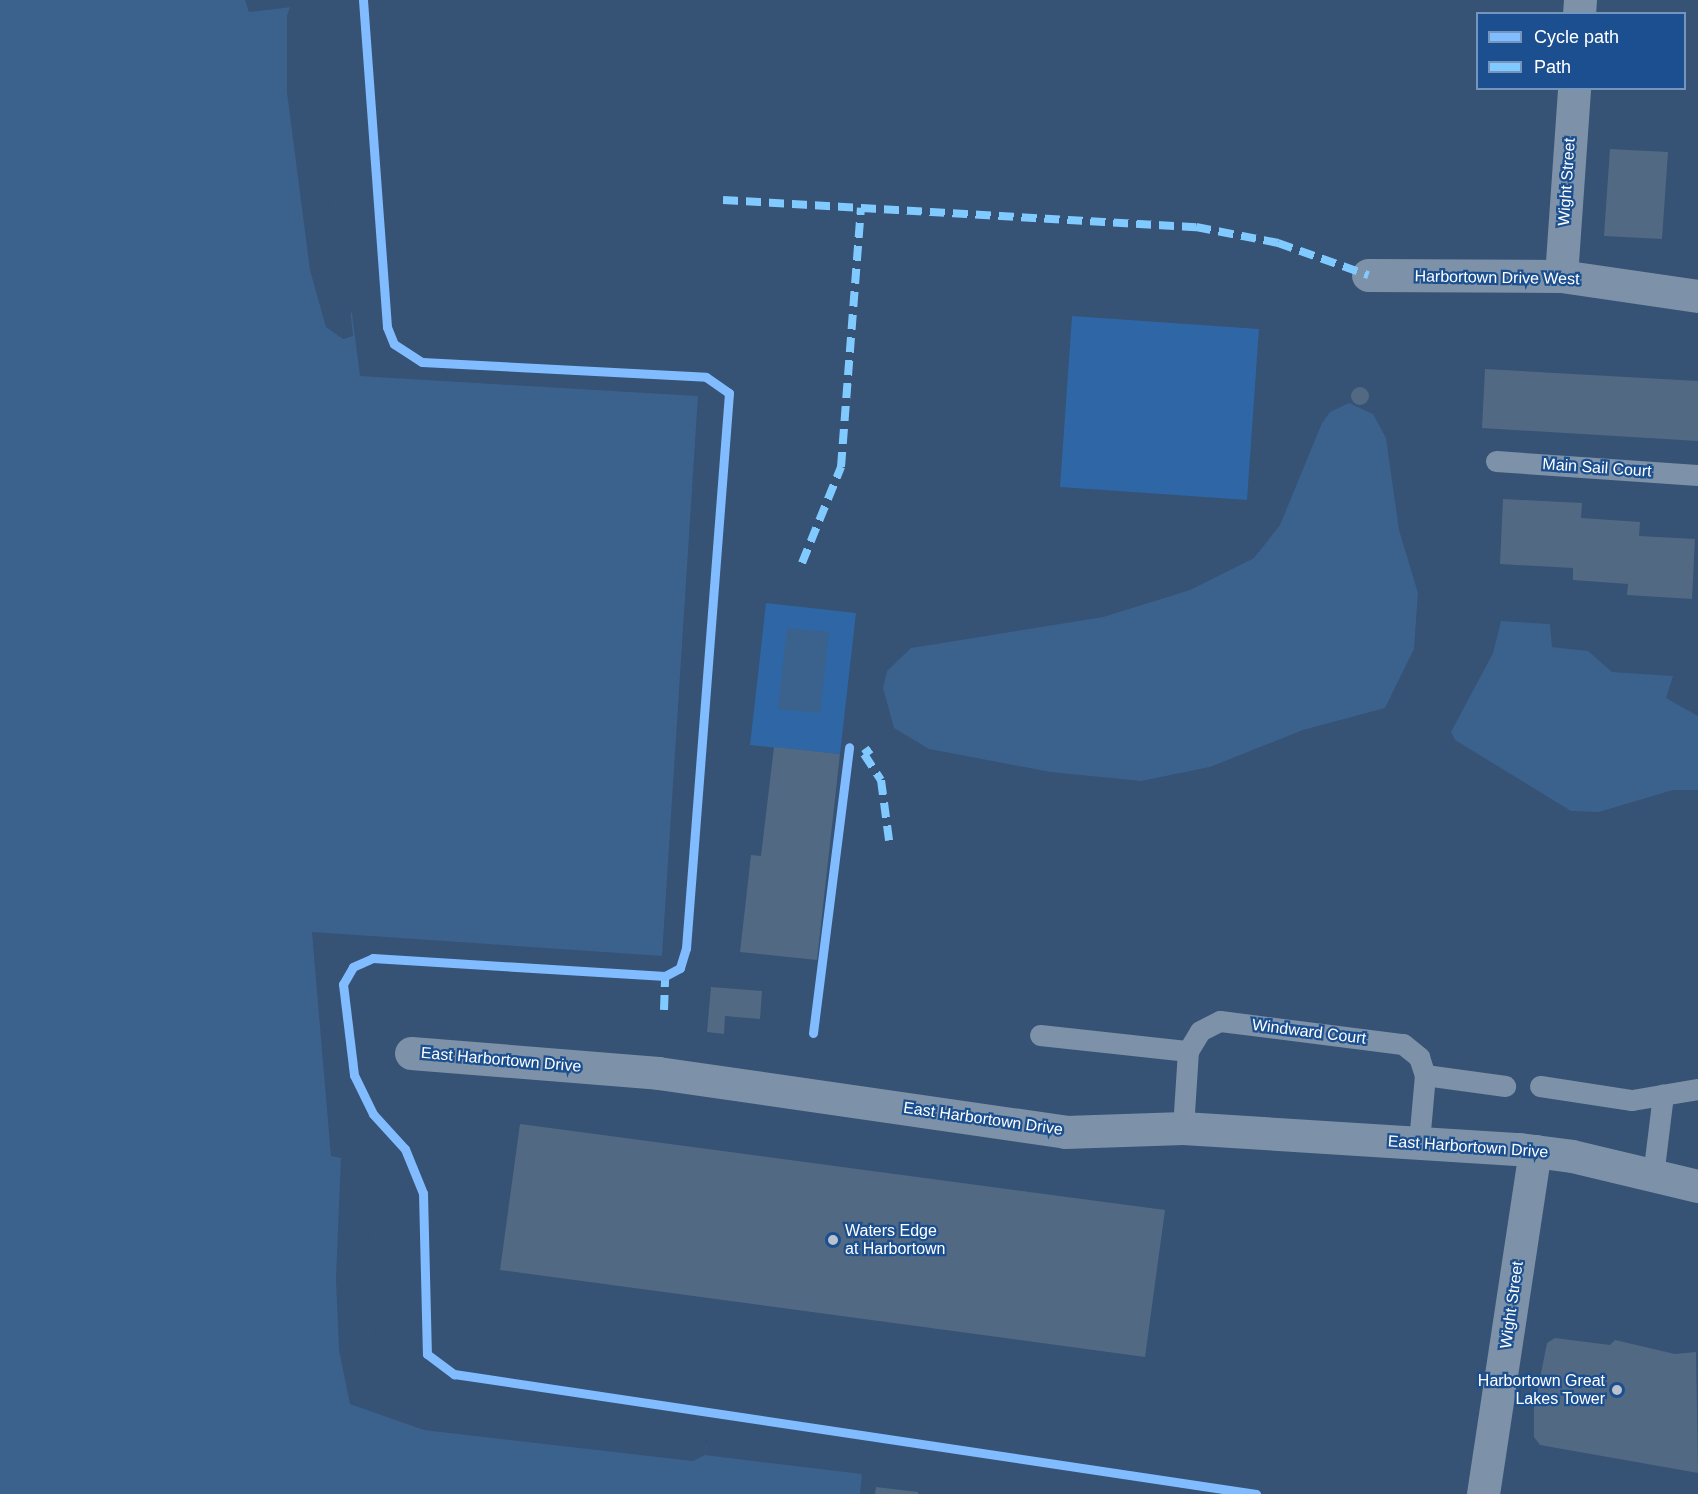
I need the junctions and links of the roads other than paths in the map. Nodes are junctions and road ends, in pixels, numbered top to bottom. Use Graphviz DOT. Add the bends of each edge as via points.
graph roads {
  1 [pos="1574,90"];
  2 [pos="1368,275"];
  3 [pos="1560,276"];
  4 [pos="1698,296"];
  5 [pos="1496,461"];
  6 [pos="1698,475"];
  7 [pos="1040,1035"];
  8 [pos="1188,1051"];
  9 [pos="411,1053"];
  10 [pos="1425,1075"];
  11 [pos="1505,1086"];
  12 [pos="1540,1086"];
  13 [pos="1698,1089"];
  14 [pos="1663,1095"];
  15 [pos="1183,1128"];
  16 [pos="1419,1142"];
  17 [pos="1534,1151"];
  18 [pos="1653,1176"];
  19 [pos="1698,1186"];
  20 [pos="1483,1494"];
  1 -- 3 [label="street, Wight Street"];
  2 -- 3 [label="street, Harbortown Drive West"];
  3 -- 4 [label="street, Harbortown Drive West"];
  5 -- 6 [label="lane, Main Sail Court"];
  7 -- 8 [label="lane"];
  8 -- 10 [label="lane, Windward Court" via="1200,1031 1220,1021 1403,1044 1419,1057"];
  8 -- 15 [label="lane"];
  9 -- 15 [label="street, East Harbortown Drive" via="658,1073 1065,1132"];
  10 -- 11 [label="lane"];
  10 -- 16 [label="lane"];
  12 -- 14 [label="lane" via="1632,1100"];
  13 -- 14 [label="lane"];
  14 -- 18 [label="lane"];
  15 -- 16 [label="street, East Harbortown Drive"];
  16 -- 17 [label="street, East Harbortown Drive"];
  17 -- 18 [label="street, East Harbortown Drive"];
  17 -- 20 [label="street, Wight Street"];
  18 -- 19 [label="street, East Harbortown Drive"];
}
